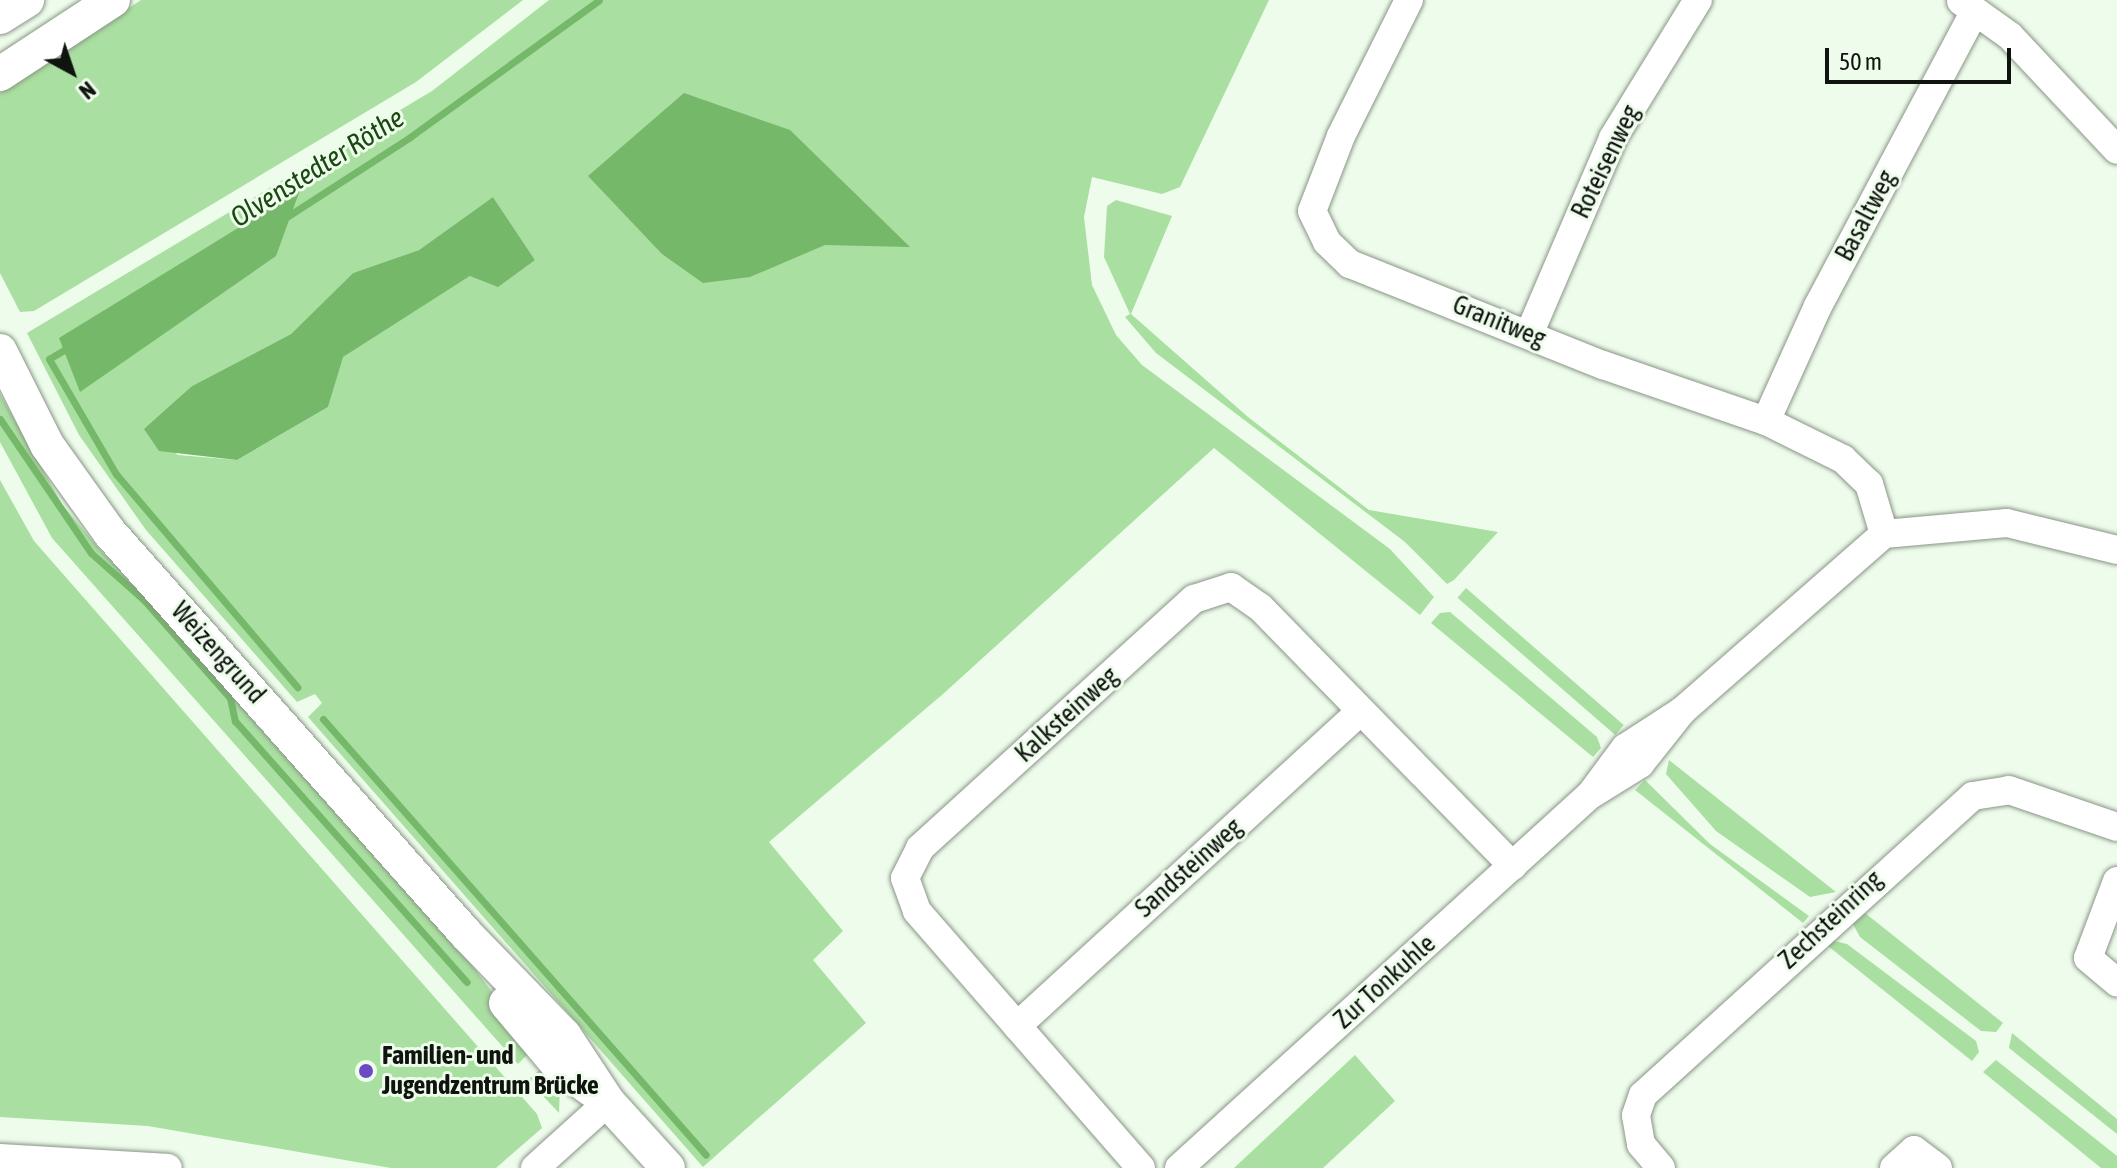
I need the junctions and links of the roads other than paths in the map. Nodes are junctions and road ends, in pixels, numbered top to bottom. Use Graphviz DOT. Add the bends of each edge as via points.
graph roads {
  1 [pos="27,0"];
  2 [pos="113,0"];
  3 [pos="1409,0"];
  4 [pos="1698,0"];
  5 [pos="1967,7"];
  6 [pos="0,17"];
  7 [pos="0,74"];
  8 [pos="2117,150"];
  9 [pos="1530,332"];
  10 [pos="0,351"];
  11 [pos="1766,421"];
  12 [pos="1884,534"];
  13 [pos="2117,550"];
  14 [pos="1361,711"];
  15 [pos="2117,827"];
  16 [pos="1513,866"];
  17 [pos="2117,881"];
  18 [pos="2117,982"];
  19 [pos="1017,1026"];
  20 [pos="608,1102"];
  21 [pos="0,1158"];
  22 [pos="168,1168"];
  23 [pos="535,1168"];
  24 [pos="668,1168"];
  25 [pos="1141,1168"];
  26 [pos="1179,1168"];
  27 [pos="1661,1168"];
  28 [pos="1894,1168"];
  29 [pos="1938,1168"];
  1 -- 6 [label="main road"];
  2 -- 7 [label="main road"];
  3 -- 9 [label="street, Granitweg" via="1341,136 1312,211 1327,242 1350,264"];
  4 -- 9 [label="street, Roteisenweg" via="1613,138"];
  5 -- 8 [label="street" via="2010,36"];
  5 -- 11 [label="street, Basaltweg"];
  9 -- 11 [label="street, Granitweg" via="1603,365"];
  10 -- 20 [label="main road, Weizengrund" via="47,445 92,512 466,934 516,1016 559,1066"];
  11 -- 12 [label="street, Granitweg" via="1857,470 1869,484"];
  12 -- 13 [label="street" via="2007,523"];
  12 -- 16 [label="street, Zur Tonkuhle" via="1682,711 1625,748 1590,795"];
  14 -- 16 [label="street, Kalksteinweg"];
  14 -- 19 [label="street, Sandsteinweg"];
  14 -- 19 [label="street, Kalksteinweg" via="1260,607 1231,587 1194,599 920,848 905,878 917,911"];
  15 -- 27 [label="street, Zechsteinring" via="2009,790 1973,796 1643,1095 1636,1115 1641,1144"];
  16 -- 26 [label="street, Zur Tonkuhle"];
  17 -- 18 [label="street" via="2088,958"];
  19 -- 25 [label="street, Kalksteinweg"];
  20 -- 23 [label="street"];
  20 -- 24 [label="main road, Weizengrund"];
  21 -- 22 [label="street"];
  28 -- 29 [label="street" via="1914,1150"];
}
